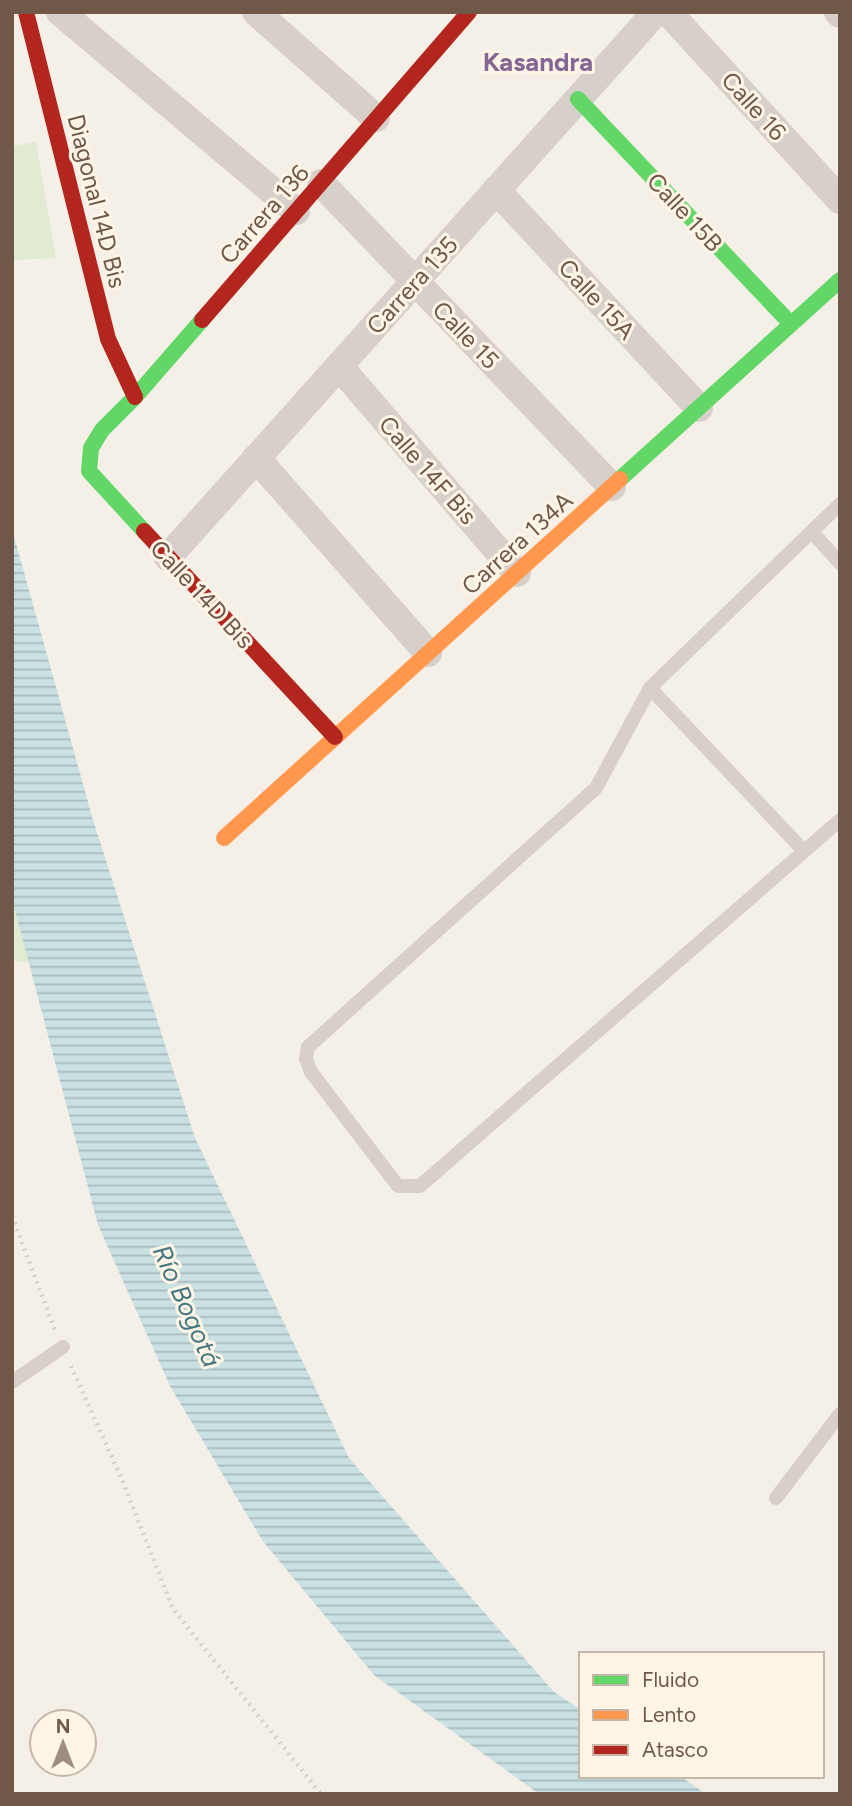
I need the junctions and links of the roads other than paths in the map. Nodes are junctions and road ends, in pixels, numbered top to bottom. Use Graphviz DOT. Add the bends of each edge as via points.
graph roads {
  1 [pos="26,12"];
  2 [pos="60,12"];
  3 [pos="256,12"];
  4 [pos="656,12"];
  5 [pos="668,12"];
  6 [pos="456,17"];
  7 [pos="578,99"];
  8 [pos="376,118"];
  9 [pos="320,183"];
  10 [pos="496,190"];
  11 [pos="840,200"];
  12 [pos="296,211"];
  13 [pos="415,281"];
  14 [pos="840,281"];
  15 [pos="791,324"];
  16 [pos="339,366"];
  17 [pos="135,397"];
  18 [pos="699,408"];
  19 [pos="90,443"];
  20 [pos="256,458"];
  21 [pos="612,487"];
  22 [pos="840,505"];
  23 [pos="811,532"];
  24 [pos="168,557"];
  25 [pos="840,564"];
  26 [pos="517,573"];
  27 [pos="428,653"];
  28 [pos="650,688"];
  29 [pos="335,737"];
  30 [pos="840,820"];
  31 [pos="224,838"];
  32 [pos="804,851"];
  33 [pos="63,1347"];
  34 [pos="12,1382"];
  35 [pos="840,1414"];
  36 [pos="776,1498"];
  1 -- 17 [label="street, Diagonal 14D Bis" via="108,339"];
  2 -- 12 [label="street"];
  3 -- 8 [label="street"];
  4 -- 7 [label="street, Carrera 135"];
  5 -- 11 [label="street, Calle 16"];
  6 -- 8 [label="street, Carrera 136"];
  7 -- 10 [label="street, Carrera 135"];
  7 -- 15 [label="street, Calle 15B"];
  8 -- 9 [label="street, Carrera 136"];
  9 -- 12 [label="street, Carrera 136"];
  9 -- 13 [label="street, Calle 15"];
  10 -- 13 [label="street, Carrera 135"];
  10 -- 18 [label="street, Calle 15A"];
  12 -- 17 [label="street, Carrera 136"];
  13 -- 16 [label="street, Carrera 135"];
  13 -- 21 [label="street, Calle 15"];
  14 -- 15 [label="street, Carrera 134A"];
  15 -- 18 [label="street, Carrera 134A"];
  16 -- 20 [label="street, Carrera 135"];
  16 -- 26 [label="street, Calle 14F Bis"];
  17 -- 19 [label="street, Carrera 136"];
  18 -- 21 [label="street, Carrera 134A"];
  19 -- 24 [label="street, Calle 14D Bis" via="86,456 89,471"];
  20 -- 24 [label="street, Carrera 135"];
  20 -- 27 [label="street"];
  21 -- 26 [label="street, Carrera 134A"];
  22 -- 23 [label="lane"];
  23 -- 25 [label="lane"];
  23 -- 28 [label="lane"];
  24 -- 29 [label="street, Calle 14D Bis"];
  26 -- 27 [label="street, Carrera 134A"];
  27 -- 29 [label="street, Carrera 134A"];
  28 -- 32 [label="lane"];
  28 -- 32 [label="lane" via="596,788 308,1047 311,1073 398,1186 419,1186"];
  29 -- 31 [label="street, Carrera 134A"];
  30 -- 32 [label="lane"];
  33 -- 34 [label="lane"];
  35 -- 36 [label="lane"];
}
